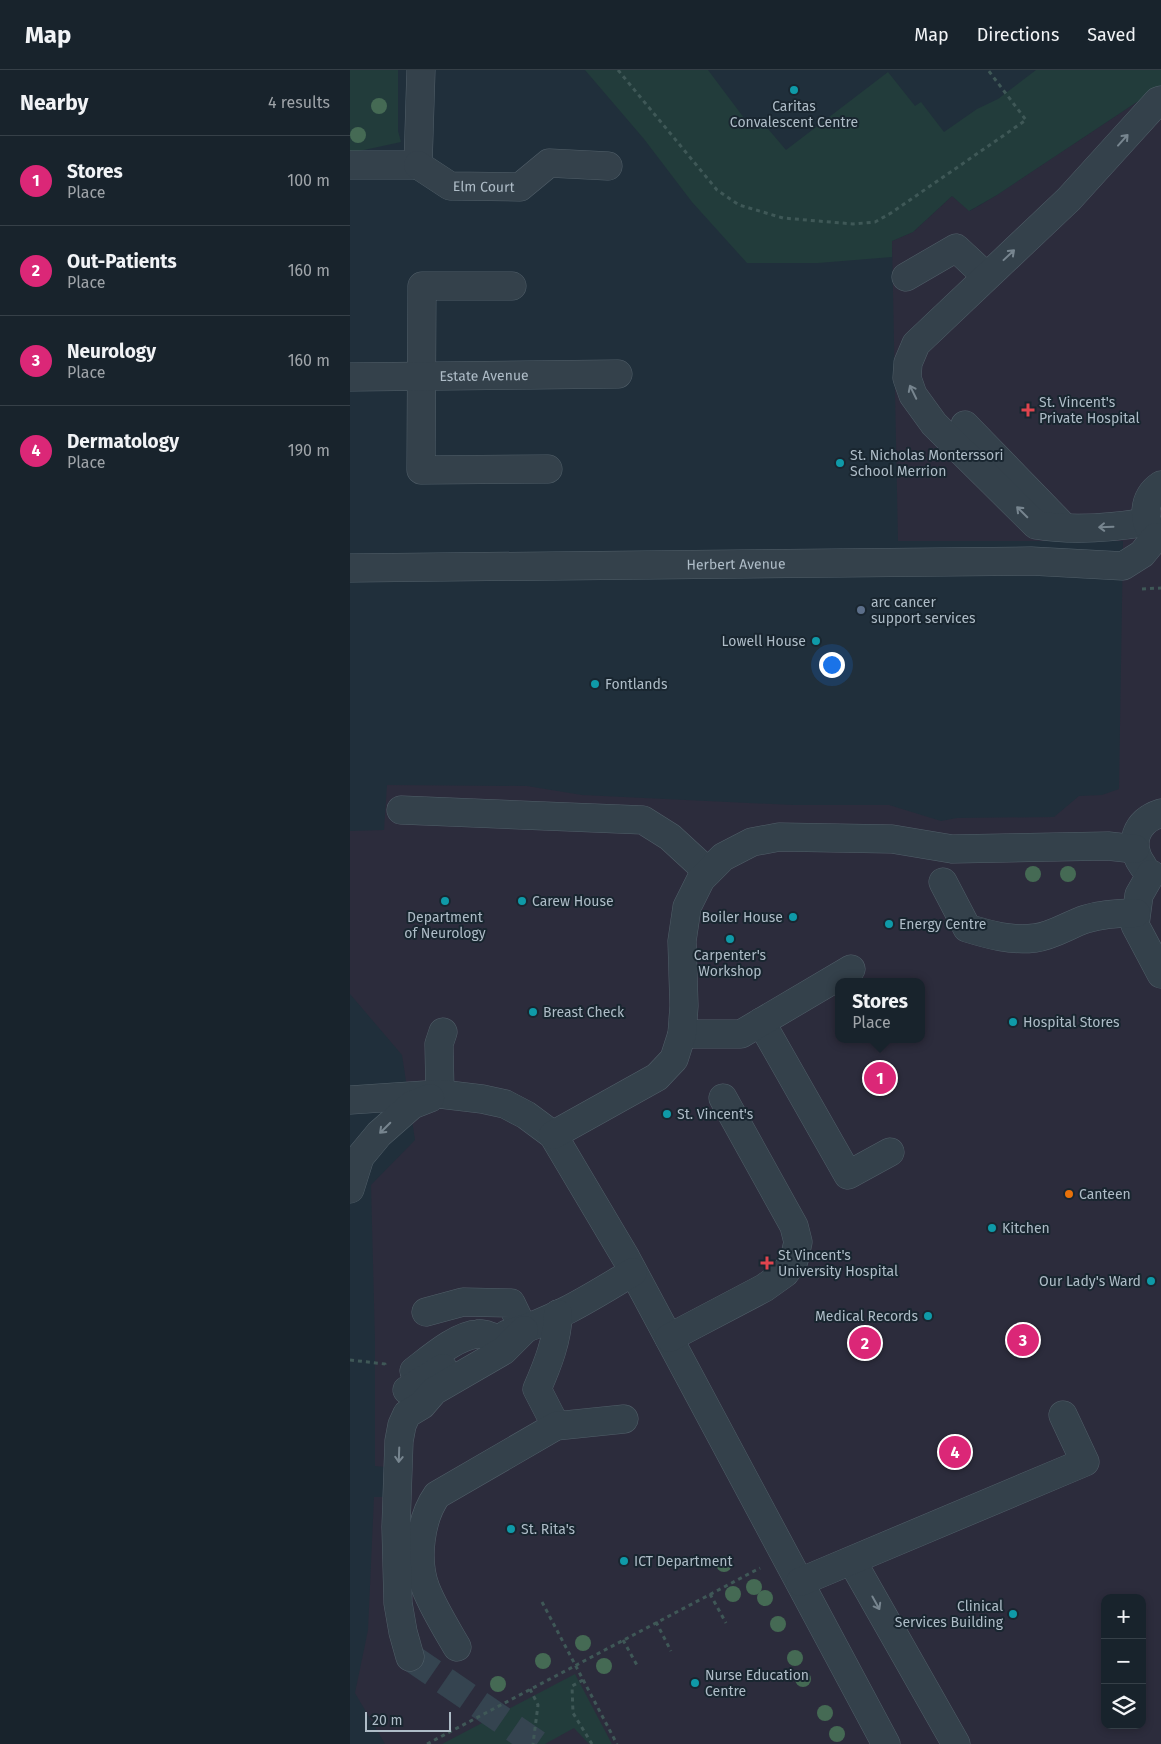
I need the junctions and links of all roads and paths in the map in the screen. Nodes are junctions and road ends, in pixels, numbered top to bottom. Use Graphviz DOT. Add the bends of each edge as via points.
graph roads {
  1 [pos="421,70"];
  2 [pos="618,70"];
  3 [pos="988,70"];
  4 [pos="1161,100"];
  5 [pos="350,165"];
  6 [pos="418,165"];
  7 [pos="608,166"];
  8 [pos="986,276"];
  9 [pos="906,277"];
  10 [pos="512,286"];
  11 [pos="618,374"];
  12 [pos="422,376"];
  13 [pos="350,377"];
  14 [pos="965,425"];
  15 [pos="548,470"];
  16 [pos="1161,485"];
  17 [pos="1065,528"];
  18 [pos="1154,533"];
  19 [pos="350,568"];
  20 [pos="401,810"];
  21 [pos="1161,812"];
  22 [pos="1135,849"];
  23 [pos="708,872"];
  24 [pos="1156,876"];
  25 [pos="943,882"];
  26 [pos="1136,913"];
  27 [pos="851,969"];
  28 [pos="1161,974"];
  29 [pos="835,978"];
  30 [pos="836,978"];
  31 [pos="761,1022"];
  32 [pos="443,1032"];
  33 [pos="682,1034"];
  34 [pos="440,1094"];
  35 [pos="723,1098"];
  36 [pos="350,1100"];
  37 [pos="553,1135"];
  38 [pos="890,1152"];
  39 [pos="350,1189"];
  40 [pos="633,1272"];
  41 [pos="534,1319"];
  42 [pos="669,1338"];
  43 [pos="523,1391"];
  44 [pos="407,1402"];
  45 [pos="1063,1415"];
  46 [pos="624,1419"];
  47 [pos="556,1426"];
  48 [pos="785,1556"];
  49 [pos="852,1560"];
  50 [pos="800,1582"];
  51 [pos="710,1594"];
  52 [pos="542,1602"];
  53 [pos="656,1622"];
  54 [pos="726,1624"];
  55 [pos="623,1640"];
  56 [pos="457,1647"];
  57 [pos="671,1651"];
  58 [pos="410,1657"];
  59 [pos="575,1665"];
  60 [pos="638,1667"];
  61 [pos="583,1680"];
  62 [pos="530,1689"];
  63 [pos="427,1744"];
  64 [pos="533,1744"];
  65 [pos="592,1744"];
  66 [pos="617,1744"];
  67 [pos="886,1744"];
  68 [pos="956,1744"];
  1 -- 6 [label="street"];
  2 -- 3 [label="path" via="717,190 739,205 783,218 854,224 875,222 891,213 1026,120"];
  8 -- 4 [label="street, one-way" via="1069,199"];
  5 -- 6 [label="street"];
  6 -- 7 [label="street, Elm Court" via="450,186 520,187 549,163"];
  8 -- 9 [label="street" via="956,248"];
  17 -- 8 [label="street, one-way" via="1036,526 934,424 913,395 907,378 908,363 916,344"];
  10 -- 12 [label="street" via="422,286"];
  11 -- 12 [label="street, Estate Avenue"];
  12 -- 13 [label="street, Estate Avenue"];
  12 -- 15 [label="street" via="421,470"];
  14 -- 17 [label="street"];
  16 -- 18 [label="street" via="1147,502 1146,512"];
  18 -- 17 [label="street, one-way" via="1124,526"];
  18 -- 19 [label="street, Herbert Avenue" via="1142,554 1123,566 1032,561"];
  20 -- 23 [label="street" via="643,820 670,837"];
  21 -- 22 [label="street" via="1142,824 1135,839"];
  22 -- 23 [label="street" via="1108,846 952,849 892,839 779,837 752,842 723,857"];
  22 -- 24 [label="street" via="1142,866"];
  23 -- 33 [label="street" via="687,907 684,924"];
  24 -- 26 [label="street" via="1139,895"];
  25 -- 26 [label="street" via="968,928 996,937 1037,938 1087,919 1113,913"];
  26 -- 28 [label="street" via="1134,925"];
  27 -- 30 [label="street"];
  29 -- 31 [label="street"];
  31 -- 33 [label="street" via="740,1034"];
  31 -- 38 [label="street" via="848,1175"];
  32 -- 34 [label="street" via="438,1044"];
  33 -- 37 [label="street" via="674,1059 657,1077"];
  34 -- 36 [label="street"];
  34 -- 37 [label="street" via="504,1104"];
  34 -- 39 [label="street, one-way" via="412,1105 379,1134 360,1157"];
  35 -- 42 [label="street" via="794,1226 798,1242 794,1260 785,1274 764,1288"];
  37 -- 40 [label="street"];
  40 -- 41 [label="street" via="606,1288"];
  40 -- 42 [label="street"];
  41 -- 43 [label="street" via="536,1347"];
  41 -- 44 [label="street" via="502,1351 434,1390 422,1405"];
  41 -- 44 [label="street" via="493,1337 478,1333 462,1338 438,1353 414,1371"];
  41 -- 47 [label="street" via="558,1329 536,1389"];
  42 -- 48 [label="street"];
  44 -- 58 [label="street, one-way" via="399,1441 396,1528 398,1603"];
  45 -- 49 [label="street" via="1085,1462"];
  46 -- 47 [label="street"];
  47 -- 56 [label="street" via="452,1485 437,1495 429,1506 422,1529 421,1572 425,1588"];
  48 -- 50 [label="street"];
  48 -- 51 [label="path"];
  49 -- 50 [label="street"];
  49 -- 68 [label="street, one-way"];
  50 -- 67 [label="street"];
  51 -- 53 [label="path"];
  51 -- 54 [label="path"];
  52 -- 59 [label="path"];
  53 -- 55 [label="path"];
  53 -- 57 [label="path"];
  55 -- 59 [label="path"];
  55 -- 60 [label="path"];
  59 -- 61 [label="path"];
  59 -- 62 [label="path"];
  61 -- 65 [label="path" via="572,1686 574,1713"];
  61 -- 66 [label="path"];
  62 -- 63 [label="path"];
  62 -- 64 [label="path" via="538,1705"];
}
